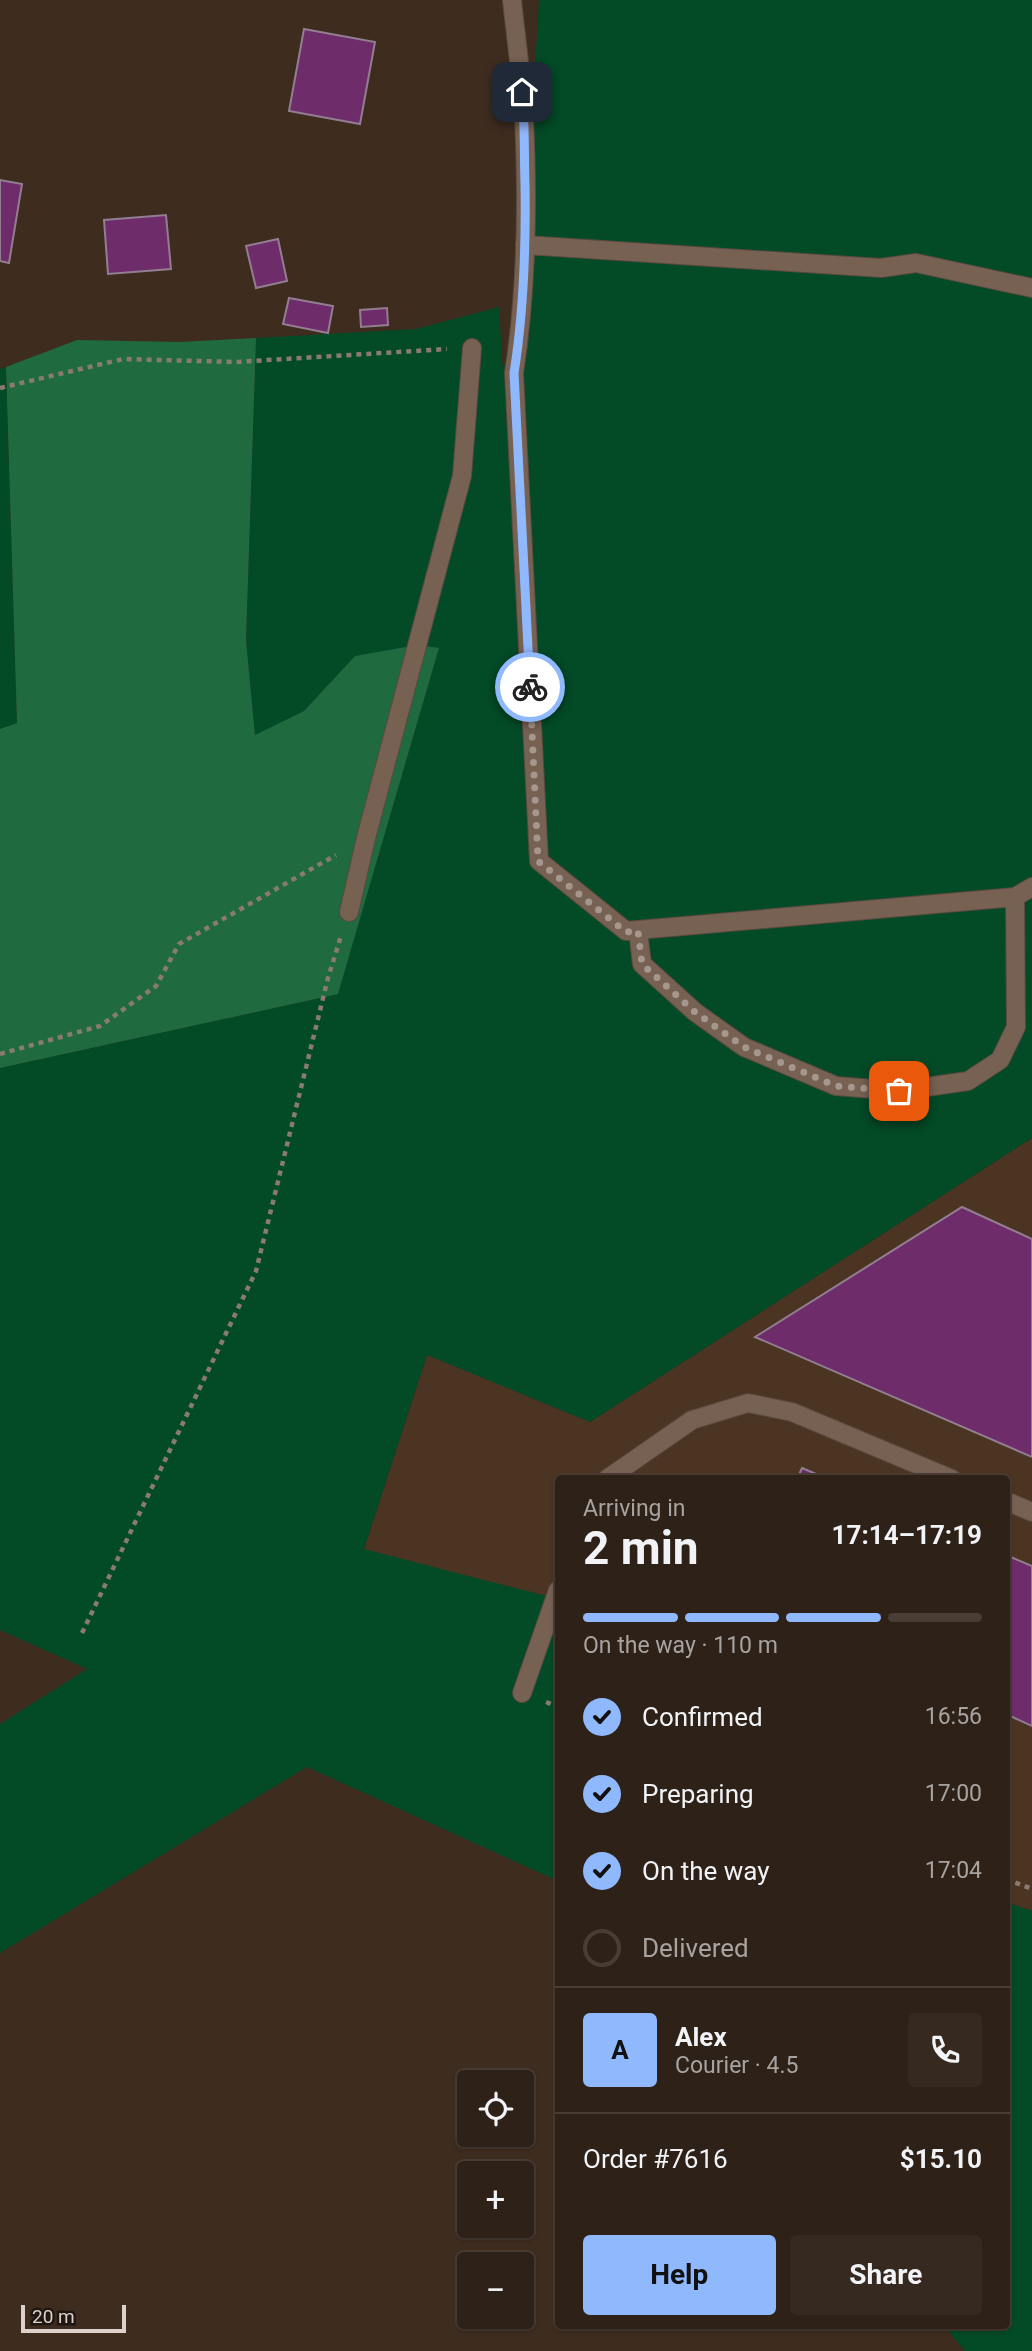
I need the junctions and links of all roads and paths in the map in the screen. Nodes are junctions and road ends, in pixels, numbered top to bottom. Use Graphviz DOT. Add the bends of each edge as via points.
graph roads {
  1 [pos="512,0"];
  2 [pos="525,245"];
  3 [pos="1032,288"];
  4 [pos="472,348"];
  5 [pos="0,388"];
  6 [pos="366,838"];
  7 [pos="1032,887"];
  8 [pos="1014,897"];
  9 [pos="349,912"];
  10 [pos="638,931"];
  11 [pos="0,1054"];
  12 [pos="613,1475"];
  13 [pos="943,1475"];
  14 [pos="1010,1503"];
  15 [pos="1032,1512"];
  16 [pos="555,1599"];
  17 [pos="82,1633"];
  18 [pos="522,1693"];
  19 [pos="1010,1881"];
  20 [pos="1032,1889"];
  1 -- 2 [label="street" via="524,116"];
  2 -- 3 [label="street" via="881,268 916,263"];
  2 -- 10 [label="street" via="514,373 538,861 626,932"];
  4 -- 5 [label="path" via="236,362 123,359"];
  4 -- 6 [label="street" via="461,476"];
  6 -- 9 [label="street"];
  6 -- 11 [label="path" via="179,944 156,986 100,1026"];
  7 -- 8 [label="street"];
  8 -- 10 [label="street"];
  8 -- 10 [label="street" via="1016,1027 1000,1060 968,1081 899,1091 836,1086 744,1047 695,1012 642,964"];
  9 -- 17 [label="path" via="328,978 256,1271"];
  12 -- 13 [label="street" via="692,1420 748,1403 792,1412"];
  14 -- 15 [label="street"];
  16 -- 18 [label="street"];
  19 -- 20 [label="path"];
}
